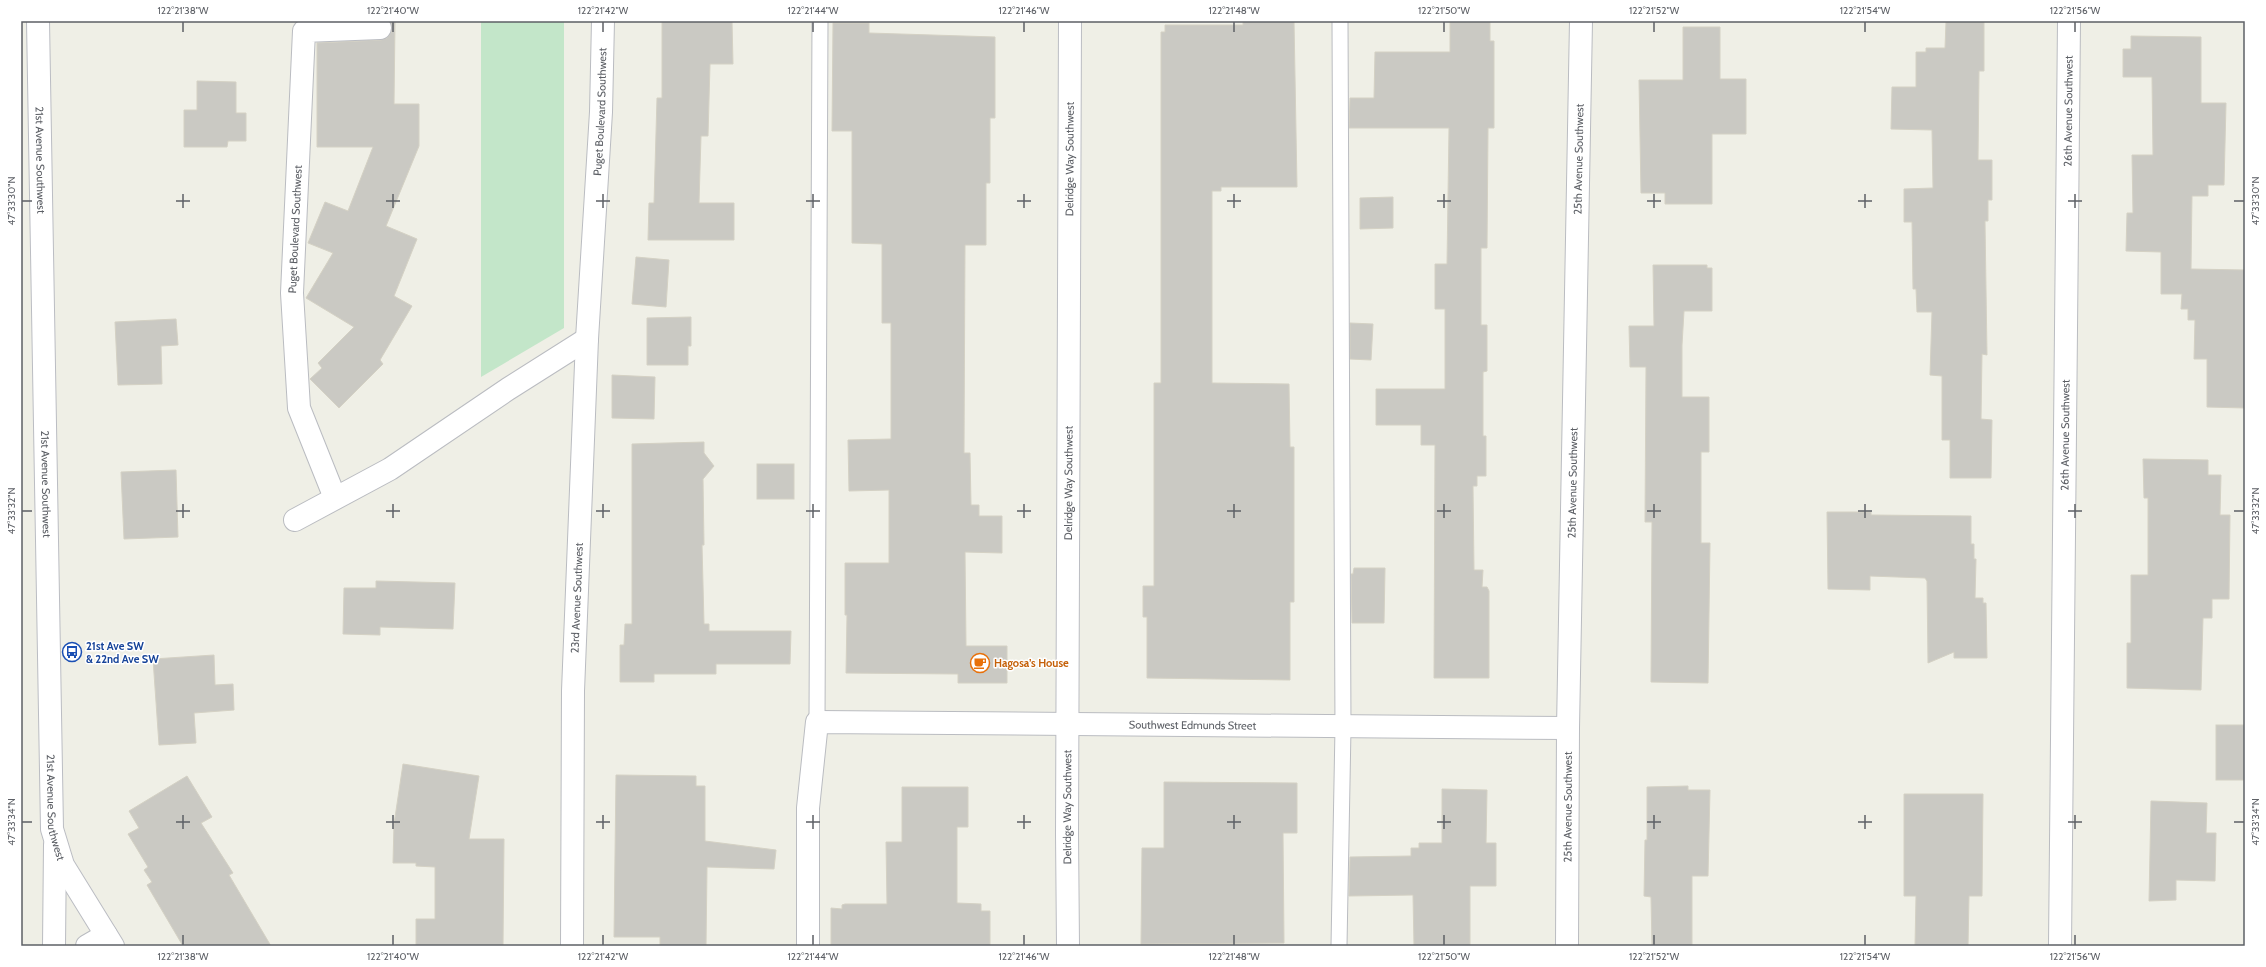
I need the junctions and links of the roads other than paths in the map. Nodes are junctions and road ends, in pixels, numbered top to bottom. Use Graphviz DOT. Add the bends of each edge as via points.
graph roads {
  1 [pos="38,21"];
  2 [pos="603,21"];
  3 [pos="820,21"];
  4 [pos="1070,21"];
  5 [pos="1340,21"];
  6 [pos="1581,21"];
  7 [pos="2069,21"];
  8 [pos="380,28"];
  9 [pos="592,251"];
  10 [pos="587,338"];
  11 [pos="335,498"];
  12 [pos="294,520"];
  13 [pos="817,722"];
  14 [pos="1068,724"];
  15 [pos="1343,728"];
  16 [pos="1568,728"];
  17 [pos="55,845"];
  18 [pos="109,940"];
  19 [pos="54,946"];
  20 [pos="87,946"];
  21 [pos="572,946"];
  22 [pos="808,946"];
  23 [pos="1068,946"];
  24 [pos="1339,946"];
  25 [pos="1567,946"];
  26 [pos="2060,946"];
  1 -- 17 [label="street, 21st Avenue Southwest" via="51,802"];
  2 -- 9 [label="street, Puget Boulevard Southwest" via="601,112"];
  3 -- 13 [label="lane"];
  4 -- 14 [label="street, Delridge Way Southwest"];
  5 -- 15 [label="lane"];
  6 -- 16 [label="street, 25th Avenue Southwest"];
  7 -- 26 [label="street, 26th Avenue Southwest"];
  8 -- 11 [label="street, Puget Boulevard Southwest" via="304,31 292,293 299,408"];
  9 -- 10 [label="street, 23rd Avenue Southwest"];
  10 -- 11 [label="street" via="390,469"];
  10 -- 21 [label="street, 23rd Avenue Southwest" via="573,691"];
  11 -- 12 [label="street"];
  13 -- 14 [label="street, Southwest Edmunds Street"];
  13 -- 22 [label="street" via="808,808"];
  14 -- 15 [label="street, Southwest Edmunds Street"];
  14 -- 23 [label="street, Delridge Way Southwest"];
  15 -- 16 [label="street, Southwest Edmunds Street"];
  15 -- 24 [label="lane"];
  16 -- 25 [label="street, 25th Avenue Southwest"];
  17 -- 18 [label="street" via="63,865"];
  17 -- 19 [label="street, 21st Avenue Southwest"];
  18 -- 20 [label="street"];
}
